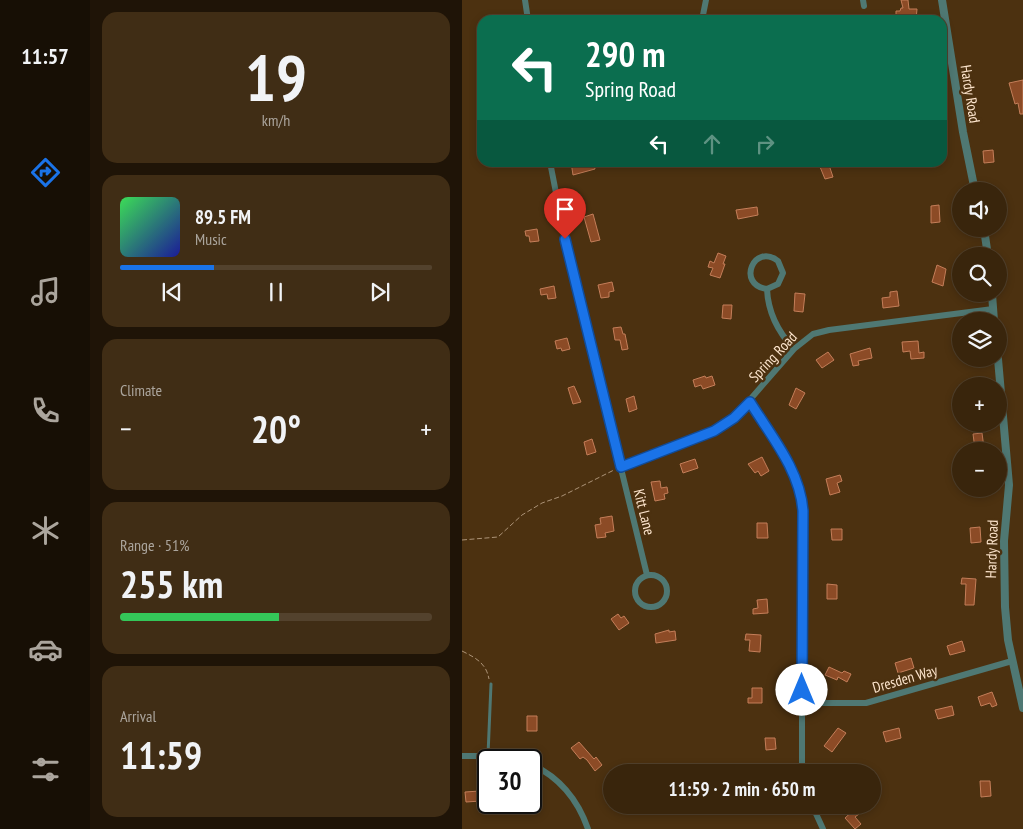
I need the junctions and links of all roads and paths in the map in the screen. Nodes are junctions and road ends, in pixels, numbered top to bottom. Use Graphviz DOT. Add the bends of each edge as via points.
graph roads {
  1 [pos="524,0"];
  2 [pos="706,0"];
  3 [pos="942,0"];
  4 [pos="527,15"];
  5 [pos="703,15"];
  6 [pos="944,15"];
  7 [pos="947,32"];
  8 [pos="551,167"];
  9 [pos="973,182"];
  10 [pos="767,289"];
  11 [pos="993,302"];
  12 [pos="993,308"];
  13 [pos="993,312"];
  14 [pos="794,349"];
  15 [pos="999,367"];
  16 [pos="750,402"];
  17 [pos="621,467"];
  18 [pos="462,540"];
  19 [pos="647,576"];
  20 [pos="462,651"];
  21 [pos="1012,661"];
  22 [pos="490,684"];
  23 [pos="802,703"];
  24 [pos="1022,708"];
  25 [pos="488,749"];
  26 [pos="462,756"];
  27 [pos="477,756"];
  28 [pos="802,764"];
  29 [pos="542,770"];
  30 [pos="816,814"];
  31 [pos="588,829"];
  32 [pos="823,829"];
  1 -- 4 [label="street"];
  2 -- 5 [label="street"];
  3 -- 6 [label="street, Hardy Road"];
  7 -- 9 [label="street, Hardy Road"];
  8 -- 17 [label="street, Kitt Lane" via="565,239"];
  10 -- 10 [label="street" via="778,284 783,273 778,261 767,256 755,261 750,272 755,284"];
  10 -- 14 [label="street" via="778,329"];
  11 -- 12 [label="street"];
  12 -- 13 [label="street"];
  12 -- 14 [label="street, Spring Road" via="822,332"];
  14 -- 16 [label="street, Spring Road"];
  15 -- 21 [label="street, Hardy Road" via="1009,485 1004,582"];
  16 -- 17 [label="street, Spring Road" via="714,431"];
  16 -- 23 [label="street" via="789,465 802,495"];
  17 -- 18 [label="path" via="522,515 498,537"];
  17 -- 19 [label="street, Kitt Lane"];
  19 -- 19 [label="street" via="636,586 636,597 642,605 658,606 666,599 668,588 662,579"];
  20 -- 22 [label="path" via="487,668"];
  21 -- 23 [label="street, Dresden Way" via="866,703"];
  21 -- 24 [label="street, Hardy Road"];
  22 -- 25 [label="lane"];
  23 -- 28 [label="street"];
  26 -- 27 [label="street"];
  29 -- 31 [label="street" via="570,795 584,816"];
  30 -- 32 [label="street"];
}
